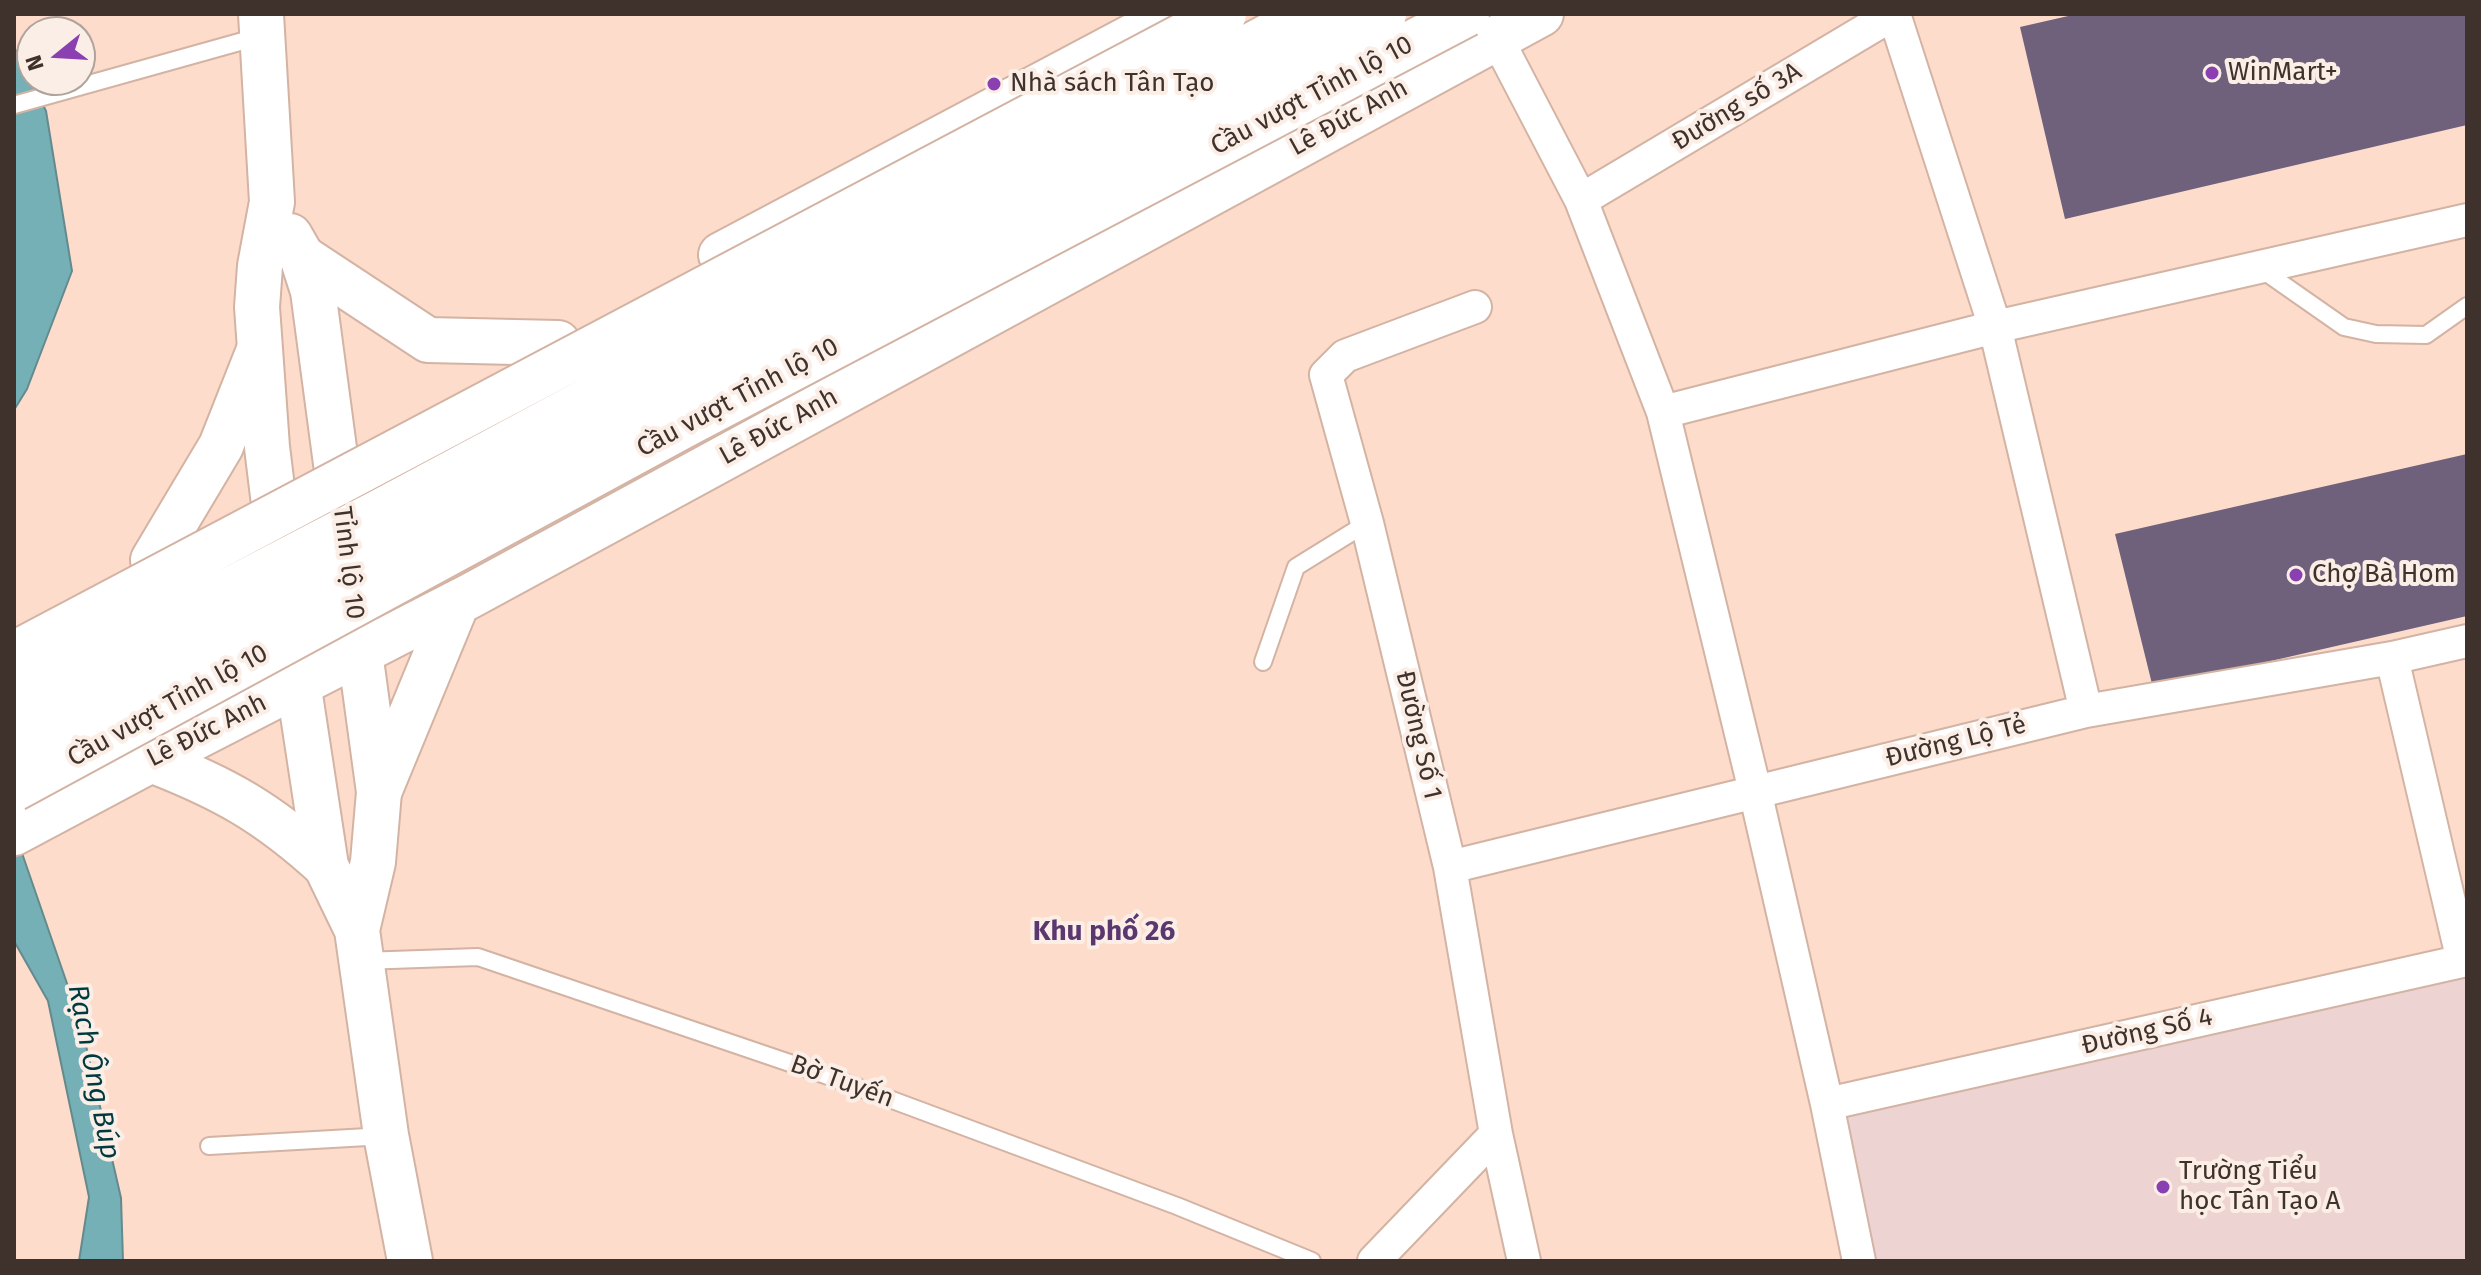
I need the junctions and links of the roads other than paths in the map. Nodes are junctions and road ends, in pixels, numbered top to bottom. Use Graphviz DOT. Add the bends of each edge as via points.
graph roads {
  1 [pos="1175,14"];
  2 [pos="1224,14"];
  3 [pos="1310,14"];
  4 [pos="1384,14"];
  5 [pos="1541,14"];
  6 [pos="1894,14"];
  7 [pos="262,25"];
  8 [pos="1481,26"];
  9 [pos="14,105"];
  10 [pos="890,164"];
  11 [pos="1581,200"];
  12 [pos="272,202"];
  13 [pos="2467,220"];
  14 [pos="302,257"];
  15 [pos="2260,269"];
  16 [pos="2467,306"];
  17 [pos="1475,307"];
  18 [pos="973,322"];
  19 [pos="1995,327"];
  20 [pos="569,337"];
  21 [pos="259,350"];
  22 [pos="1663,412"];
  23 [pos="336,463"];
  24 [pos="660,493"];
  25 [pos="273,498"];
  26 [pos="1367,523"];
  27 [pos="153,560"];
  28 [pos="85,594"];
  29 [pos="457,603"];
  30 [pos="14,630"];
  31 [pos="2467,641"];
  32 [pos="14,654"];
  33 [pos="360,654"];
  34 [pos="2392,658"];
  35 [pos="1263,662"];
  36 [pos="298,685"];
  37 [pos="14,702"];
  38 [pos="2086,711"];
  39 [pos="14,745"];
  40 [pos="151,760"];
  41 [pos="14,789"];
  42 [pos="1755,791"];
  43 [pos="379,792"];
  44 [pos="14,833"];
  45 [pos="326,866"];
  46 [pos="1450,867"];
  47 [pos="358,946"];
  48 [pos="2465,960"];
  49 [pos="1827,1104"];
  50 [pos="1496,1134"];
  51 [pos="386,1135"];
  52 [pos="209,1146"];
  53 [pos="410,1261"];
  54 [pos="1312,1261"];
  55 [pos="1374,1261"];
  56 [pos="1524,1261"];
  57 [pos="1859,1261"];
  1 -- 10 [label="main road"];
  2 -- 32 [label="main road, bridge"];
  3 -- 37 [label="main road, bridge"];
  4 -- 39 [label="main road, Cầu vượt Tỉnh lộ 10, bridge"];
  5 -- 8 [label="main road, Lê Đức Anh"];
  6 -- 11 [label="street, Đường số 3A"];
  6 -- 19 [label="street"];
  7 -- 9 [label="lane"];
  7 -- 12 [label="main road, Tỉnh lộ 10"];
  8 -- 11 [label="street"];
  8 -- 18 [label="main road, Lê Đức Anh"];
  8 -- 41 [label="main road, Cầu vượt Tỉnh lộ 10, bridge" via="687,424"];
  10 -- 18 [label="main road" via="886,227 905,272 922,291"];
  10 -- 20 [label="main road"];
  11 -- 22 [label="street"];
  12 -- 14 [label="main road, Tỉnh lộ 10"];
  12 -- 21 [label="main road, Tỉnh lộ 10" via="260,266"];
  13 -- 15 [label="street"];
  14 -- 20 [label="main road" via="428,340"];
  14 -- 23 [label="main road, Tỉnh lộ 10" via="313,291"];
  15 -- 16 [label="lane" via="2344,327 2376,334 2426,335"];
  15 -- 19 [label="street"];
  17 -- 26 [label="street, Đường Số 1" via="1345,356 1326,375"];
  18 -- 24 [label="main road, Lê Đức Anh"];
  19 -- 22 [label="street"];
  19 -- 38 [label="street"];
  20 -- 23 [label="main road"];
  20 -- 24 [label="main road" via="572,393 590,443 605,460"];
  21 -- 25 [label="main road, Tỉnh lộ 10"];
  21 -- 27 [label="main road" via="221,446"];
  22 -- 42 [label="street"];
  23 -- 25 [label="main road"];
  23 -- 33 [label="main road, Tỉnh lộ 10"];
  24 -- 29 [label="main road, Lê Đức Anh"];
  25 -- 27 [label="main road"];
  25 -- 36 [label="main road, Tỉnh lộ 10"];
  26 -- 35 [label="lane" via="1296,567"];
  26 -- 46 [label="street, Đường Số 1"];
  27 -- 28 [label="main road"];
  28 -- 30 [label="main road"];
  28 -- 40 [label="main road" via="132,650 142,672"];
  29 -- 33 [label="main road, Lê Đức Anh"];
  29 -- 43 [label="main road"];
  31 -- 34 [label="street, Đường Lộ Tẻ"];
  33 -- 36 [label="main road, Lê Đức Anh"];
  33 -- 43 [label="main road, Tỉnh lộ 10"];
  34 -- 38 [label="street, Đường Lộ Tẻ"];
  34 -- 48 [label="street"];
  36 -- 40 [label="main road, Lê Đức Anh"];
  36 -- 45 [label="main road, Tỉnh lộ 10"];
  38 -- 42 [label="street, Đường Lộ Tẻ"];
  40 -- 44 [label="main road, Lê Đức Anh"];
  40 -- 45 [label="main road" via="235,796 271,818"];
  42 -- 46 [label="street, Đường Lộ Tẻ"];
  42 -- 49 [label="street"];
  43 -- 47 [label="main road, Tỉnh lộ 10"];
  45 -- 47 [label="main road, Tỉnh lộ 10"];
  46 -- 50 [label="street, Đường Số 1"];
  47 -- 51 [label="main road, Tỉnh lộ 10"];
  47 -- 54 [label="lane, Bờ Tuyến" via="478,957 825,1075"];
  48 -- 49 [label="street, Đường Số 4"];
  49 -- 57 [label="street"];
  50 -- 55 [label="street"];
  50 -- 56 [label="street, Đường Số 1"];
  51 -- 52 [label="lane"];
  51 -- 53 [label="main road, Tỉnh lộ 10"];
}
